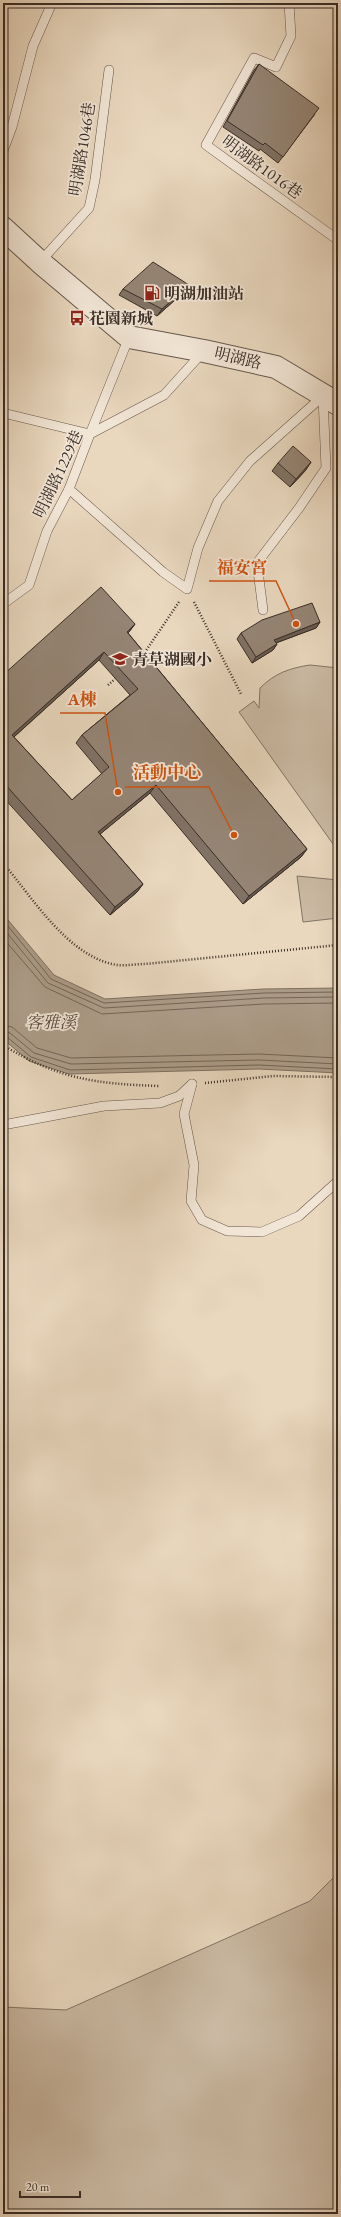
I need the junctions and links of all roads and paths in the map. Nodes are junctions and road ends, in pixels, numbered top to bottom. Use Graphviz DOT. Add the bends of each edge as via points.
graph roads {
  1 [pos="52,3"];
  2 [pos="289,3"];
  3 [pos="109,70"];
  4 [pos="3,151"];
  5 [pos="3,228"];
  6 [pos="338,240"];
  7 [pos="40,262"];
  8 [pos="129,337"];
  9 [pos="204,351"];
  10 [pos="331,400"];
  11 [pos="3,413"];
  12 [pos="90,434"];
  13 [pos="69,489"];
  14 [pos="188,589"];
  15 [pos="3,604"];
  16 [pos="263,610"];
  17 [pos="139,661"];
  18 [pos="115,679"];
  19 [pos="108,685"];
  20 [pos="241,694"];
  21 [pos="3,863"];
  22 [pos="338,945"];
  23 [pos="3,1045"];
  24 [pos="338,1077"];
  25 [pos="192,1084"];
  26 [pos="3,1125"];
  27 [pos="338,1181"];
  1 -- 4 [label="lane" via="33,46 12,127"];
  2 -- 6 [label="lane, 明湖路1016巷" via="291,36 276,67 254,58 206,144"];
  3 -- 7 [label="lane, 明湖路1046巷" via="89,208"];
  5 -- 7 [label="street, 明湖路"];
  7 -- 8 [label="street, 明湖路"];
  8 -- 9 [label="street, 明湖路"];
  8 -- 12 [label="lane"];
  9 -- 10 [label="street, 明湖路" via="276,367"];
  9 -- 12 [label="lane, 明湖路1229巷" via="164,395"];
  10 -- 14 [label="lane" via="250,462 218,501 198,548"];
  10 -- 16 [label="lane" via="326,468 257,563"];
  11 -- 12 [label="lane"];
  12 -- 13 [label="lane, 明湖路1229巷"];
  13 -- 14 [label="lane" via="163,572"];
  13 -- 15 [label="lane, 明湖路1229巷" via="47,531 29,585"];
  14 -- 17 [label="path"];
  14 -- 20 [label="path"];
  18 -- 19 [label="path"];
  21 -- 22 [label="path" via="59,933 97,958 117,965"];
  23 -- 25 [label="path" via="51,1071 86,1080 124,1085"];
  24 -- 25 [label="path" via="273,1076"];
  25 -- 26 [label="lane" via="179,1096 160,1103 104,1106"];
  25 -- 27 [label="lane" via="184,1114 194,1166 191,1201 202,1220 227,1231 262,1232 299,1216"];
}
